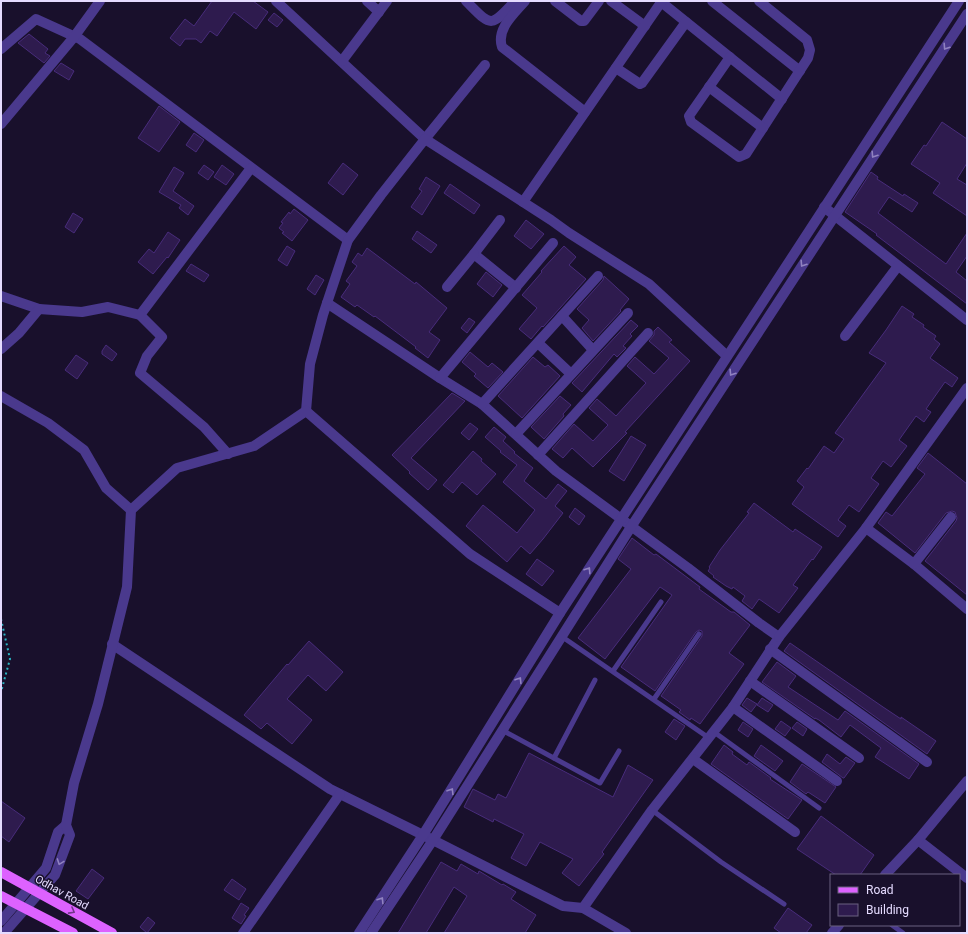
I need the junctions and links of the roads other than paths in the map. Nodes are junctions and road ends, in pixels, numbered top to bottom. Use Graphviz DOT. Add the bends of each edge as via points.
graph roads {
  1 [pos="100,1"];
  2 [pos="276,1"];
  3 [pos="367,1"];
  4 [pos="387,1"];
  5 [pos="515,1"];
  6 [pos="525,1"];
  7 [pos="555,1"];
  8 [pos="599,1"];
  9 [pos="611,1"];
  10 [pos="661,1"];
  11 [pos="712,1"];
  12 [pos="759,1"];
  13 [pos="959,1"];
  14 [pos="468,2"];
  15 [pos="379,12"];
  16 [pos="967,14"];
  17 [pos="686,22"];
  18 [pos="645,26"];
  19 [pos="74,37"];
  20 [pos="1,49"];
  21 [pos="730,57"];
  22 [pos="342,61"];
  23 [pos="485,65"];
  24 [pos="616,68"];
  25 [pos="800,71"];
  26 [pos="709,87"];
  27 [pos="782,99"];
  28 [pos="585,112"];
  29 [pos="1,124"];
  30 [pos="763,128"];
  31 [pos="425,139"];
  32 [pos="251,168"];
  33 [pos="523,202"];
  34 [pos="824,207"];
  35 [pos="835,215"];
  36 [pos="500,220"];
  37 [pos="348,240"];
  38 [pos="553,243"];
  39 [pos="474,254"];
  40 [pos="898,266"];
  41 [pos="598,276"];
  42 [pos="447,287"];
  43 [pos="516,288"];
  44 [pos="1,296"];
  45 [pos="327,303"];
  46 [pos="40,309"];
  47 [pos="628,313"];
  48 [pos="140,315"];
  49 [pos="562,316"];
  50 [pos="967,320"];
  51 [pos="648,333"];
  52 [pos="845,336"];
  53 [pos="538,343"];
  54 [pos="1,349"];
  55 [pos="594,350"];
  56 [pos="727,356"];
  57 [pos="571,374"];
  58 [pos="440,378"];
  59 [pos="967,388"];
  60 [pos="1,396"];
  61 [pos="482,404"];
  62 [pos="306,411"];
  63 [pos="516,434"];
  64 [pos="228,454"];
  65 [pos="538,454"];
  66 [pos="131,510"];
  67 [pos="951,517"];
  68 [pos="621,519"];
  69 [pos="631,527"];
  70 [pos="866,528"];
  71 [pos="914,564"];
  72 [pos="661,602"];
  73 [pos="967,610"];
  74 [pos="560,613"];
  75 [pos="699,634"];
  76 [pos="561,636"];
  77 [pos="779,637"];
  78 [pos="112,644"];
  79 [pos="770,650"];
  80 [pos="612,671"];
  81 [pos="595,680"];
  82 [pos="750,681"];
  83 [pos="654,700"];
  84 [pos="733,707"];
  85 [pos="502,730"];
  86 [pos="712,735"];
  87 [pos="619,751"];
  88 [pos="554,758"];
  89 [pos="859,758"];
  90 [pos="693,759"];
  91 [pos="927,762"];
  92 [pos="837,781"];
  93 [pos="967,781"];
  94 [pos="340,794"];
  95 [pos="819,808"];
  96 [pos="652,810"];
  97 [pos="66,825"];
  98 [pos="795,832"];
  99 [pos="423,834"];
  100 [pos="433,840"];
  101 [pos="918,840"];
  102 [pos="1,872"];
  103 [pos="886,874"];
  104 [pos="967,878"];
  105 [pos="30,888"];
  106 [pos="40,893"];
  107 [pos="1,896"];
  108 [pos="784,904"];
  109 [pos="21,906"];
  110 [pos="583,908"];
  111 [pos="1,921"];
  112 [pos="893,926"];
  113 [pos="1,930"];
  114 [pos="62,930"];
  115 [pos="4,933"];
  116 [pos="73,933"];
  117 [pos="112,933"];
  118 [pos="243,933"];
  119 [pos="359,933"];
  120 [pos="371,933"];
  121 [pos="626,933"];
  122 [pos="902,933"];
  1 -- 19 [label="street"];
  2 -- 22 [label="street"];
  3 -- 15 [label="street"];
  4 -- 15 [label="street"];
  5 -- 14 [label="street" via="494,21 483,18"];
  6 -- 28 [label="street" via="501,32 502,47"];
  7 -- 8 [label="street" via="581,21 584,21"];
  9 -- 18 [label="street"];
  10 -- 17 [label="street"];
  10 -- 18 [label="street"];
  11 -- 25 [label="street"];
  12 -- 25 [label="street" via="807,40 810,50"];
  13 -- 34 [label="street"];
  15 -- 22 [label="street"];
  16 -- 35 [label="street, one-way"];
  17 -- 21 [label="street"];
  17 -- 24 [label="street" via="642,83"];
  18 -- 24 [label="street"];
  19 -- 20 [label="street" via="36,19"];
  19 -- 29 [label="street"];
  19 -- 32 [label="street"];
  21 -- 26 [label="street"];
  21 -- 27 [label="street"];
  22 -- 31 [label="street"];
  23 -- 31 [label="street"];
  24 -- 28 [label="street"];
  25 -- 27 [label="street"];
  26 -- 30 [label="street"];
  26 -- 30 [label="street" via="689,116 691,122 739,157 746,154"];
  27 -- 30 [label="street"];
  28 -- 33 [label="street"];
  31 -- 33 [label="street"];
  31 -- 37 [label="street"];
  32 -- 37 [label="street"];
  32 -- 48 [label="street"];
  33 -- 56 [label="street" via="649,284"];
  34 -- 35 [label="street"];
  34 -- 56 [label="street"];
  35 -- 40 [label="street"];
  35 -- 69 [label="street, one-way"];
  36 -- 39 [label="street"];
  37 -- 45 [label="street"];
  38 -- 43 [label="street"];
  39 -- 42 [label="street"];
  39 -- 43 [label="street"];
  40 -- 50 [label="street"];
  40 -- 52 [label="street"];
  41 -- 49 [label="street"];
  43 -- 58 [label="street"];
  44 -- 46 [label="street"];
  45 -- 58 [label="street"];
  45 -- 62 [label="street" via="310,364"];
  46 -- 48 [label="street" via="82,312 108,308"];
  46 -- 54 [label="street"];
  47 -- 55 [label="street"];
  48 -- 64 [label="street" via="162,338 147,356 140,373 204,427"];
  49 -- 53 [label="street"];
  49 -- 55 [label="street"];
  51 -- 65 [label="street"];
  53 -- 57 [label="street"];
  53 -- 61 [label="street"];
  55 -- 57 [label="street"];
  56 -- 68 [label="street"];
  57 -- 63 [label="street"];
  58 -- 61 [label="street"];
  59 -- 70 [label="street"];
  60 -- 66 [label="street" via="48,423 84,450 106,488"];
  61 -- 63 [label="street"];
  62 -- 64 [label="street" via="254,446"];
  62 -- 74 [label="street" via="470,554"];
  63 -- 65 [label="street"];
  64 -- 66 [label="street" via="177,468"];
  65 -- 68 [label="street" via="556,471"];
  66 -- 78 [label="street" via="127,587"];
  67 -- 71 [label="street"];
  68 -- 69 [label="street"];
  74 -- 68 [label="street, one-way"];
  69 -- 76 [label="street"];
  69 -- 77 [label="street"];
  70 -- 71 [label="street"];
  70 -- 77 [label="street"];
  71 -- 73 [label="street"];
  72 -- 80 [label="lane"];
  99 -- 74 [label="street, one-way"];
  75 -- 83 [label="lane"];
  76 -- 80 [label="lane"];
  76 -- 85 [label="street"];
  77 -- 79 [label="street"];
  78 -- 94 [label="street"];
  78 -- 97 [label="street" via="98,704 74,784"];
  79 -- 82 [label="street"];
  79 -- 91 [label="street"];
  80 -- 83 [label="lane"];
  81 -- 88 [label="lane"];
  82 -- 84 [label="street"];
  82 -- 89 [label="street"];
  83 -- 86 [label="lane"];
  84 -- 86 [label="street"];
  84 -- 92 [label="street"];
  85 -- 88 [label="lane"];
  85 -- 100 [label="street"];
  86 -- 90 [label="street"];
  86 -- 95 [label="lane"];
  87 -- 88 [label="lane" via="600,783"];
  90 -- 96 [label="street"];
  90 -- 98 [label="street"];
  93 -- 101 [label="street"];
  94 -- 99 [label="street"];
  94 -- 118 [label="street"];
  96 -- 108 [label="lane" via="721,862"];
  96 -- 110 [label="street"];
  97 -- 105 [label="street" via="58,832 46,868"];
  97 -- 106 [label="street, one-way" via="70,836 55,875"];
  99 -- 100 [label="street"];
  119 -- 99 [label="street, one-way"];
  100 -- 110 [label="street" via="563,906"];
  100 -- 120 [label="street"];
  101 -- 103 [label="street"];
  101 -- 104 [label="street"];
  102 -- 105 [label="main road, Odhav Road"];
  105 -- 106 [label="main road, Odhav Road"];
  105 -- 109 [label="street"];
  106 -- 109 [label="street"];
  106 -- 117 [label="main road, Odhav Road, one-way"];
  107 -- 109 [label="main road"];
  109 -- 111 [label="street"];
  109 -- 114 [label="main road"];
  109 -- 115 [label="street"];
  110 -- 121 [label="street"];
  112 -- 122 [label="lane"];
  113 -- 115 [label="lane"];
  114 -- 116 [label="main road"];
}
